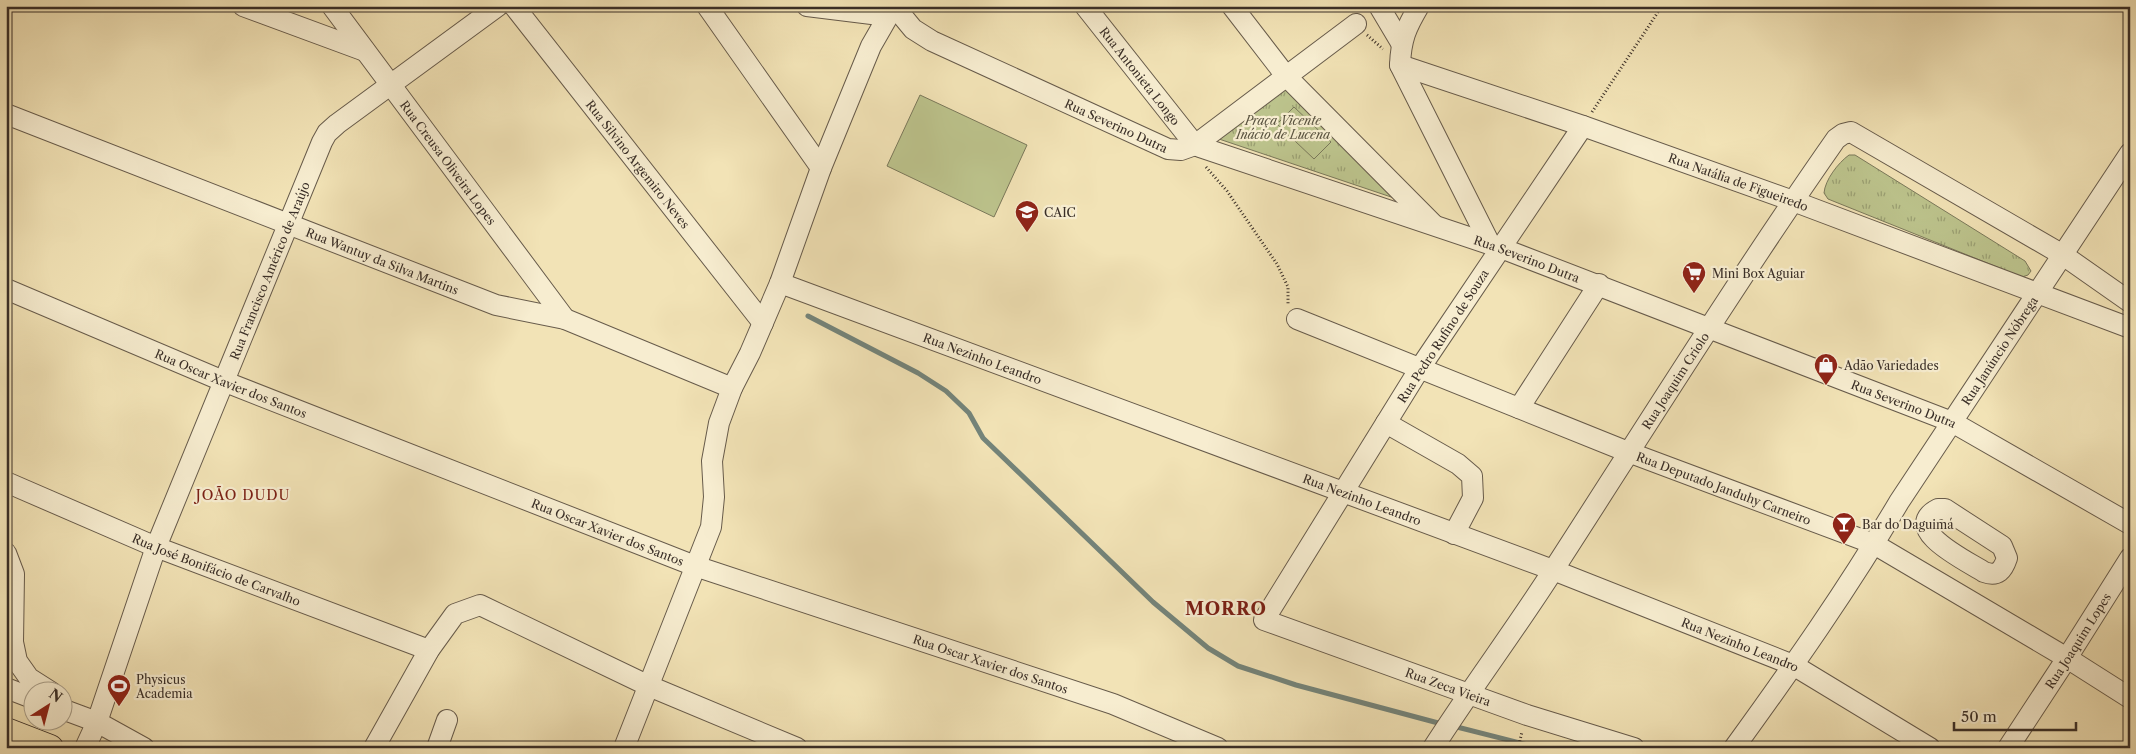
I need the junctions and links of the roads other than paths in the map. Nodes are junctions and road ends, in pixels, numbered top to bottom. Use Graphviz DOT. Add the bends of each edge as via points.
graph roads {
  1 [pos="243,6"];
  2 [pos="332,6"];
  3 [pos="498,6"];
  4 [pos="514,6"];
  5 [pos="707,6"];
  6 [pos="806,6"];
  7 [pos="1232,6"];
  8 [pos="1379,6"];
  9 [pos="1419,6"];
  10 [pos="1092,9"];
  11 [pos="892,10"];
  12 [pos="1356,24"];
  13 [pos="1401,43"];
  14 [pos="365,51"];
  15 [pos="1400,65"];
  16 [pos="1286,76"];
  17 [pos="390,84"];
  18 [pos="6,114"];
  19 [pos="1584,126"];
  20 [pos="1196,145"];
  21 [pos="2130,153"];
  22 [pos="821,168"];
  23 [pos="1793,201"];
  24 [pos="289,224"];
  25 [pos="1436,228"];
  26 [pos="1495,246"];
  27 [pos="2063,256"];
  28 [pos="780,283"];
  29 [pos="1599,284"];
  30 [pos="6,289"];
  31 [pos="2039,293"];
  32 [pos="2130,302"];
  33 [pos="565,318"];
  34 [pos="1297,319"];
  35 [pos="763,323"];
  36 [pos="2130,328"];
  37 [pos="1708,329"];
  38 [pos="1420,368"];
  39 [pos="223,381"];
  40 [pos="732,388"];
  41 [pos="1519,408"];
  42 [pos="1952,422"];
  43 [pos="1386,423"];
  44 [pos="1628,452"];
  45 [pos="6,482"];
  46 [pos="1342,493"];
  47 [pos="1899,502"];
  48 [pos="1927,518"];
  49 [pos="2130,524"];
  50 [pos="1454,534"];
  51 [pos="1874,544"];
  52 [pos="156,547"];
  53 [pos="6,553"];
  54 [pos="2130,558"];
  55 [pos="695,566"];
  56 [pos="1553,570"];
  57 [pos="1264,620"];
  58 [pos="429,650"];
  59 [pos="2067,658"];
  60 [pos="1793,665"];
  61 [pos="36,682"];
  62 [pos="648,686"];
  63 [pos="6,688"];
  64 [pos="22,694"];
  65 [pos="1471,694"];
  66 [pos="2130,698"];
  67 [pos="72,706"];
  68 [pos="72,713"];
  69 [pos="447,720"];
  70 [pos="97,722"];
  71 [pos="6,730"];
  72 [pos="1441,735"];
  73 [pos="50,748"];
  74 [pos="85,748"];
  75 [pos="144,748"];
  76 [pos="374,748"];
  77 [pos="437,748"];
  78 [pos="624,748"];
  79 [pos="798,748"];
  80 [pos="1218,748"];
  81 [pos="1634,748"];
  82 [pos="1734,748"];
  83 [pos="1930,748"];
  84 [pos="2008,748"];
  1 -- 14 [label="street"];
  2 -- 14 [label="street, Rua Creusa Oliveira Lopes"];
  3 -- 17 [label="street, Rua Francisco Américo de Araújo"];
  4 -- 35 [label="street, Rua Silvino Argemiro Neves"];
  5 -- 22 [label="street"];
  6 -- 11 [label="street"];
  7 -- 16 [label="street"];
  8 -- 13 [label="street"];
  9 -- 13 [label="street"];
  10 -- 20 [label="street, Rua Antonieta Longo"];
  11 -- 20 [label="street, Rua Severino Dutra" via="932,41 1168,149 1181,150"];
  11 -- 22 [label="street" via="871,46"];
  12 -- 16 [label="street"];
  13 -- 15 [label="street"];
  14 -- 17 [label="street, Rua Creusa Oliveira Lopes"];
  15 -- 19 [label="street, Rua Natália de Figueiredo"];
  15 -- 26 [label="street"];
  16 -- 20 [label="street"];
  16 -- 25 [label="street"];
  17 -- 24 [label="street, Rua Francisco Américo de Araújo" via="327,133"];
  17 -- 33 [label="street, Rua Creusa Oliveira Lopes"];
  18 -- 24 [label="street, Rua Wantuy da Silva Martins"];
  19 -- 23 [label="street, Rua Natália de Figueiredo"];
  19 -- 26 [label="street, Rua Pedro Rufino de Souza"];
  20 -- 25 [label="street, Rua Severino Dutra"];
  21 -- 27 [label="street, Rua Janúncio Nóbrega"];
  22 -- 28 [label="street"];
  23 -- 27 [label="street, Rua Joaquim Criolo" via="1836,139 1851,132"];
  23 -- 31 [label="street, Rua Natália de Figueiredo"];
  23 -- 37 [label="street, Rua Joaquim Criolo"];
  24 -- 33 [label="street, Rua Wantuy da Silva Martins" via="496,306"];
  24 -- 39 [label="street, Rua Francisco Américo de Araújo"];
  25 -- 26 [label="street, Rua Severino Dutra"];
  26 -- 29 [label="street, Rua Severino Dutra"];
  26 -- 38 [label="street, Rua Pedro Rufino de Souza"];
  27 -- 31 [label="street, Rua Janúncio Nóbrega"];
  27 -- 32 [label="street"];
  28 -- 35 [label="street"];
  28 -- 46 [label="street, Rua Nezinho Leandro"];
  29 -- 37 [label="street, Rua Severino Dutra"];
  29 -- 41 [label="street"];
  30 -- 39 [label="street, Rua Oscar Xavier dos Santos"];
  31 -- 36 [label="street, Rua Natália de Figueiredo"];
  31 -- 42 [label="street, Rua Janúncio Nóbrega"];
  33 -- 40 [label="street, Rua Wantuy da Silva Martins"];
  34 -- 38 [label="street, Rua Deputado Janduhy Carneiro"];
  35 -- 40 [label="street"];
  37 -- 42 [label="street, Rua Severino Dutra"];
  37 -- 44 [label="street, Rua Joaquim Criolo"];
  38 -- 41 [label="street, Rua Deputado Janduhy Carneiro"];
  38 -- 43 [label="street, Rua Pedro Rufino de Souza"];
  39 -- 52 [label="street, Rua Francisco Américo de Araújo"];
  39 -- 55 [label="street, Rua Oscar Xavier dos Santos"];
  40 -- 55 [label="street" via="719,422 712,461 714,497 711,527"];
  41 -- 44 [label="street, Rua Deputado Janduhy Carneiro"];
  42 -- 47 [label="street, Rua Janúncio Nóbrega"];
  42 -- 49 [label="street, Rua Severino Dutra"];
  43 -- 46 [label="street, Rua Pedro Rufino de Souza"];
  43 -- 50 [label="street" via="1458,464 1472,476 1473,498"];
  44 -- 51 [label="street, Rua Deputado Janduhy Carneiro"];
  44 -- 56 [label="street, Rua Joaquim Criolo"];
  45 -- 52 [label="street, Rua José Bonifácio de Carvalho"];
  46 -- 50 [label="street, Rua Nezinho Leandro"];
  46 -- 57 [label="street, Rua Pedro Rufino de Souza"];
  47 -- 48 [label="street"];
  47 -- 51 [label="street, Rua Janúncio Nóbrega"];
  50 -- 56 [label="street, Rua Nezinho Leandro"];
  51 -- 59 [label="street, Rua Deputado Janduhy Carneiro"];
  51 -- 60 [label="street, Rua Janúncio Nóbrega"];
  52 -- 58 [label="street, Rua José Bonifácio de Carvalho"];
  52 -- 70 [label="street, Rua Francisco Américo de Araújo"];
  53 -- 61 [label="street" via="14,574 13,642 17,661"];
  54 -- 59 [label="street, Rua Joaquim Lopes"];
  55 -- 62 [label="street"];
  55 -- 80 [label="street, Rua Oscar Xavier dos Santos" via="1086,694"];
  56 -- 60 [label="street, Rua Nezinho Leandro"];
  56 -- 65 [label="street, Rua Joaquim Criolo"];
  57 -- 65 [label="street, Rua Zeca Vieira"];
  58 -- 62 [label="street" via="455,614 480,605"];
  58 -- 76 [label="street"];
  59 -- 66 [label="street, Rua Deputado Janduhy Carneiro"];
  59 -- 84 [label="street, Rua Joaquim Lopes"];
  60 -- 82 [label="street, Rua Janúncio Nóbrega"];
  60 -- 83 [label="street, Rua Nezinho Leandro"];
  62 -- 78 [label="street"];
  62 -- 79 [label="street"];
  63 -- 64 [label="street"];
  65 -- 72 [label="street, Rua Joaquim Criolo"];
  65 -- 81 [label="street, Rua Zeca Vieira"];
  67 -- 70 [label="street"];
  68 -- 70 [label="street"];
  69 -- 77 [label="street"];
  70 -- 74 [label="street, Rua Francisco Américo de Araújo"];
  70 -- 75 [label="street"];
  71 -- 73 [label="main road"];
}
